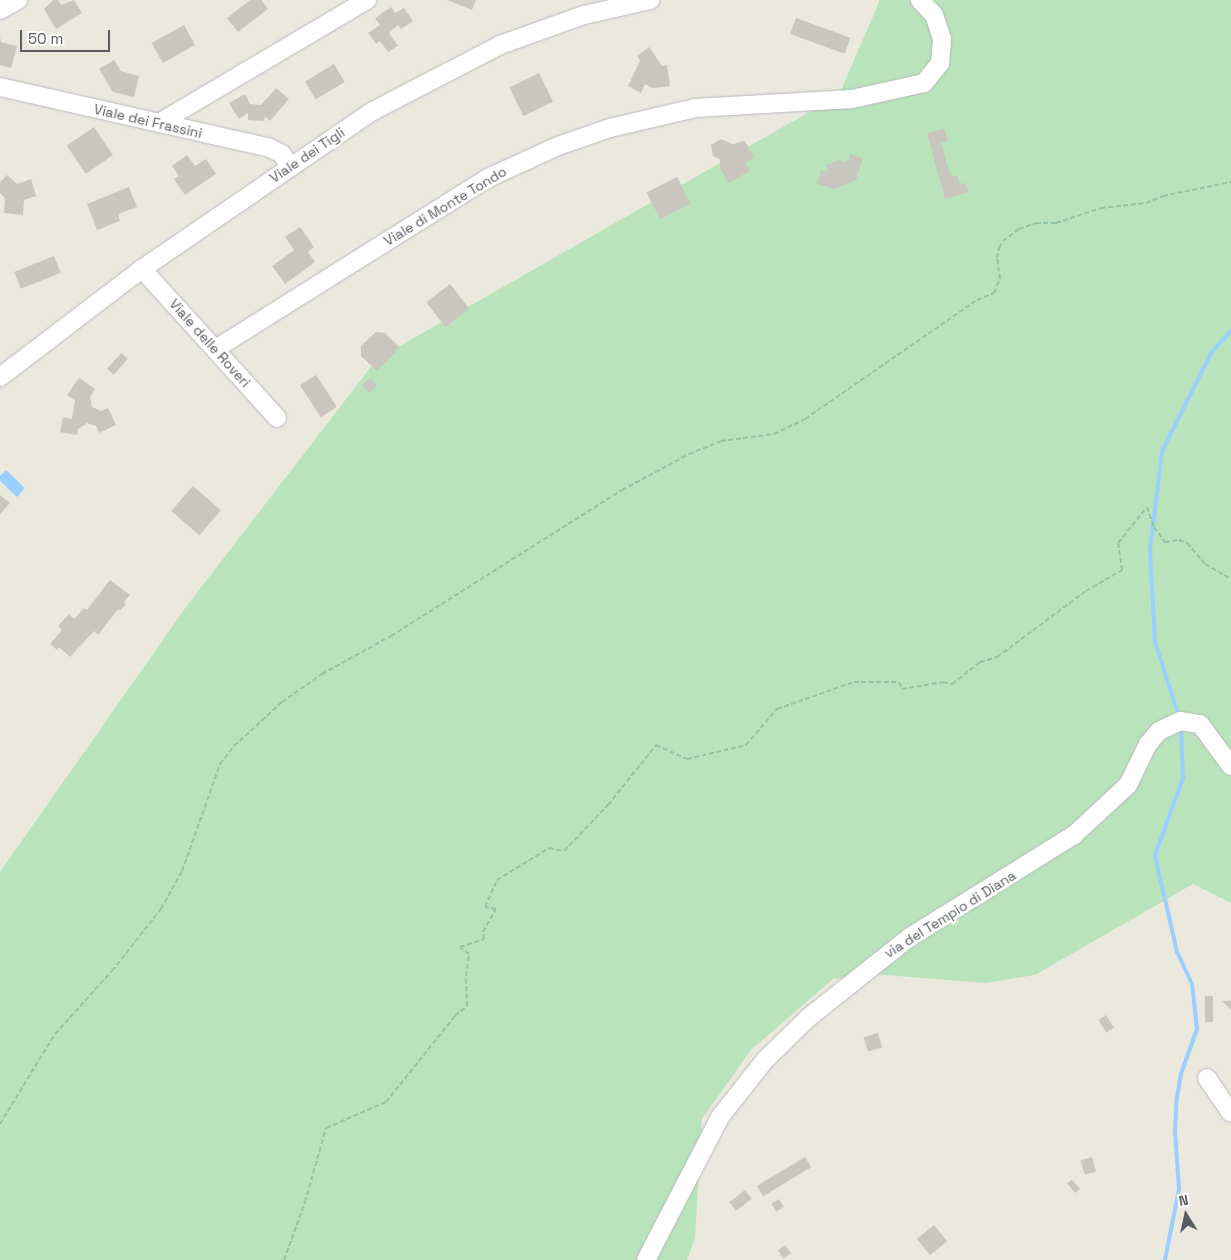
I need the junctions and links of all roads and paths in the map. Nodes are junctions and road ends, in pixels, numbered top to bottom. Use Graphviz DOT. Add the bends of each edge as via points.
graph roads {
  1 [pos="18,0"];
  2 [pos="367,0"];
  3 [pos="650,0"];
  4 [pos="920,0"];
  5 [pos="0,10"];
  6 [pos="0,87"];
  7 [pos="159,123"];
  8 [pos="289,166"];
  9 [pos="1231,182"];
  10 [pos="142,269"];
  11 [pos="217,348"];
  12 [pos="0,377"];
  13 [pos="277,418"];
  14 [pos="1231,579"];
  15 [pos="1231,766"];
  16 [pos="1207,1078"];
  17 [pos="1231,1112"];
  18 [pos="0,1124"];
  19 [pos="284,1260"];
  20 [pos="646,1260"];
  1 -- 5 [label="street"];
  2 -- 7 [label="street"];
  3 -- 8 [label="street, Viale dei Tigli" via="584,15 500,44 371,112"];
  4 -- 11 [label="street, Viale di Monte Tondo" via="934,15 942,39 940,63 924,83 852,100 695,108 576,139 488,178"];
  6 -- 7 [label="street, Viale dei Frassini"];
  7 -- 8 [label="street, Viale dei Frassini" via="270,148 282,154"];
  8 -- 10 [label="street, Viale dei Tigli"];
  9 -- 18 [label="path" via="1019,229 1003,240 999,248 1000,279 994,292 805,419 774,434 721,441 689,454 542,539 282,702 234,746 220,764 182,871 161,909 112,971 55,1034"];
  10 -- 11 [label="street, Viale delle Roveri"];
  10 -- 12 [label="street, Viale dei Tigli"];
  11 -- 13 [label="street, Viale delle Roveri"];
  14 -- 19 [label="path" via="1205,564 1188,544 1179,540 1165,542 1154,528 1147,507 1118,543 1122,570 1086,591 997,657 980,662 952,684 943,682 902,689 900,682 854,682 776,709 746,745 687,759 656,745 608,805 564,851 550,848 497,880 485,906 496,909 483,932 484,939 460,947 468,954 468,1006 455,1016 386,1102 326,1128 302,1212"];
  15 -- 20 [label="street, via del Tempio di Diana" via="1200,724 1180,721 1159,731 1148,744 1128,785 1074,835 910,937 815,1011 771,1053 720,1117"];
  16 -- 17 [label="street"];
}
